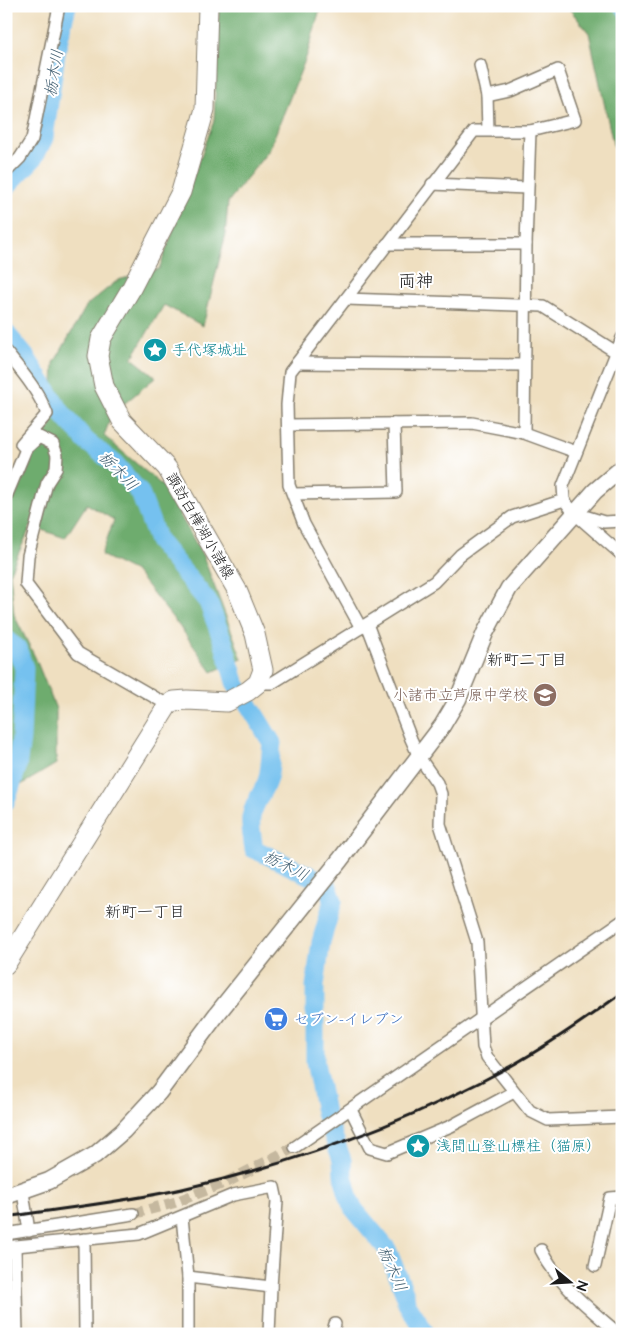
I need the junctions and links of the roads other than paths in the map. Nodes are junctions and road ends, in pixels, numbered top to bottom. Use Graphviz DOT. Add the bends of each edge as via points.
graph roads {
  1 [pos="59,6"];
  2 [pos="208,6"];
  3 [pos="480,65"];
  4 [pos="487,96"];
  5 [pos="488,130"];
  6 [pos="530,131"];
  7 [pos="6,172"];
  8 [pos="432,184"];
  9 [pos="527,188"];
  10 [pos="387,244"];
  11 [pos="526,244"];
  12 [pos="346,299"];
  13 [pos="525,304"];
  14 [pos="622,338"];
  15 [pos="6,352"];
  16 [pos="616,352"];
  17 [pos="297,363"];
  18 [pos="524,365"];
  19 [pos="394,424"];
  20 [pos="288,425"];
  21 [pos="524,433"];
  22 [pos="26,449"];
  23 [pos="576,452"];
  24 [pos="622,468"];
  25 [pos="292,494"];
  26 [pos="6,497"];
  27 [pos="569,506"];
  28 [pos="622,521"];
  29 [pos="622,556"];
  30 [pos="364,626"];
  31 [pos="258,683"];
  32 [pos="168,705"];
  33 [pos="419,757"];
  34 [pos="622,921"];
  35 [pos="6,964"];
  36 [pos="481,1016"];
  37 [pos="514,1092"];
  38 [pos="351,1110"];
  39 [pos="622,1117"];
  40 [pos="295,1146"];
  41 [pos="24,1192"];
  42 [pos="6,1196"];
  43 [pos="622,1197"];
  44 [pos="132,1214"];
  45 [pos="182,1217"];
  46 [pos="29,1231"];
  47 [pos="6,1234"];
  48 [pos="84,1239"];
  49 [pos="11,1246"];
  50 [pos="541,1250"];
  51 [pos="595,1266"];
  52 [pos="188,1277"];
  53 [pos="271,1288"];
  54 [pos="17,1334"];
  55 [pos="85,1334"];
  56 [pos="188,1334"];
  57 [pos="269,1334"];
  58 [pos="619,1334"];
  1 -- 7 [label="street" via="32,139"];
  2 -- 31 [label="main road, 諏訪白樺湖小諸線" via="204,109 181,192 101,339 98,356 104,386 122,421 166,468 237,590 255,634 263,670"];
  3 -- 4 [label="street"];
  4 -- 5 [label="street"];
  4 -- 6 [label="street" via="558,70 575,120"];
  5 -- 6 [label="street"];
  5 -- 8 [label="street" via="474,131"];
  6 -- 9 [label="street"];
  8 -- 9 [label="street"];
  8 -- 10 [label="street"];
  9 -- 11 [label="street"];
  10 -- 11 [label="street"];
  10 -- 12 [label="street"];
  11 -- 13 [label="street"];
  12 -- 13 [label="street"];
  12 -- 17 [label="street"];
  13 -- 16 [label="street" via="542,306"];
  13 -- 18 [label="street"];
  14 -- 16 [label="street"];
  15 -- 22 [label="street" via="37,391 47,414 20,444"];
  16 -- 23 [label="street"];
  17 -- 18 [label="street"];
  17 -- 20 [label="street" via="290,372 286,405"];
  18 -- 21 [label="street"];
  19 -- 20 [label="street"];
  19 -- 21 [label="street" via="472,423"];
  19 -- 25 [label="street" via="396,492"];
  20 -- 25 [label="street"];
  21 -- 23 [label="street"];
  22 -- 26 [label="street"];
  22 -- 32 [label="street" via="39,437 53,444 57,455 56,469 47,483 28,556 26,584 78,653"];
  23 -- 27 [label="street" via="563,486"];
  24 -- 27 [label="street"];
  25 -- 30 [label="street" via="319,553"];
  27 -- 28 [label="street" via="604,522"];
  27 -- 29 [label="street"];
  27 -- 30 [label="street" via="512,517 460,555 434,582"];
  27 -- 33 [label="street" via="509,588 485,633 458,699"];
  30 -- 31 [label="street" via="272,683"];
  30 -- 33 [label="street"];
  31 -- 32 [label="main road" via="227,702 187,700"];
  32 -- 35 [label="main road"];
  33 -- 36 [label="street" via="441,794 440,824 477,942"];
  33 -- 41 [label="street" via="141,1113 95,1155"];
  34 -- 36 [label="street"];
  36 -- 37 [label="street" via="483,1047 487,1057"];
  36 -- 38 [label="street"];
  37 -- 38 [label="street" via="452,1126 387,1154 370,1148"];
  37 -- 39 [label="street" via="530,1111 548,1120"];
  38 -- 40 [label="street"];
  41 -- 42 [label="street"];
  41 -- 46 [label="street"];
  43 -- 51 [label="street" via="610,1198"];
  44 -- 46 [label="street"];
  45 -- 48 [label="street" via="139,1234"];
  45 -- 52 [label="street"];
  45 -- 53 [label="street" via="233,1195 274,1187 278,1201"];
  46 -- 47 [label="street"];
  48 -- 49 [label="street"];
  48 -- 55 [label="street"];
  49 -- 54 [label="street"];
  50 -- 58 [label="street" via="570,1293"];
  52 -- 53 [label="street"];
  52 -- 56 [label="street"];
  53 -- 57 [label="street"];
}
